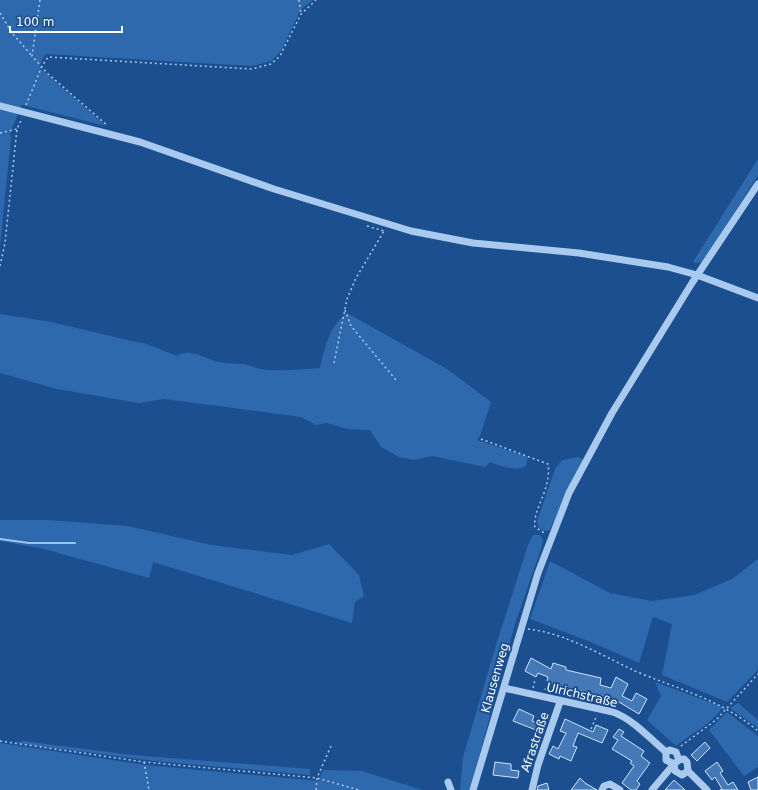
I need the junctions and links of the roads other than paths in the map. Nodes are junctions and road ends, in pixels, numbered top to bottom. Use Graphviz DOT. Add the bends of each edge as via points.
graph roads {
  1 [pos="0,106"];
  2 [pos="758,184"];
  3 [pos="697,275"];
  4 [pos="758,298"];
  5 [pos="504,688"];
  6 [pos="560,702"];
  7 [pos="666,752"];
  8 [pos="676,762"];
  9 [pos="688,771"];
  10 [pos="448,782"];
  11 [pos="451,790"];
  12 [pos="473,790"];
  13 [pos="532,790"];
  14 [pos="602,790"];
  15 [pos="620,790"];
  16 [pos="652,790"];
  17 [pos="707,790"];
  1 -- 3 [label="street" via="23,114 140,142 274,189 411,231 473,243 626,260"];
  2 -- 3 [label="street, Klausenweg"];
  3 -- 4 [label="street"];
  3 -- 5 [label="street, Klausenweg" via="612,414 569,493 538,573"];
  5 -- 6 [label="street, Ulrichstraße"];
  5 -- 12 [label="street, Klausenweg"];
  6 -- 7 [label="street, Ulrichstraße" via="623,716 634,722"];
  6 -- 13 [label="street, Afrastraße"];
  7 -- 8 [label="street, Ulrichstraße" via="666,760"];
  7 -- 8 [label="street, Ulrichstraße" via="676,752"];
  8 -- 9 [label="street, Ulrichstraße" via="684,759"];
  8 -- 9 [label="street, Ulrichstraße" via="675,770 682,775"];
  8 -- 16 [label="street"];
  9 -- 17 [label="street, Ulrichstraße"];
  10 -- 11 [label="street"];
  14 -- 15 [label="street" via="610,784"];
}
